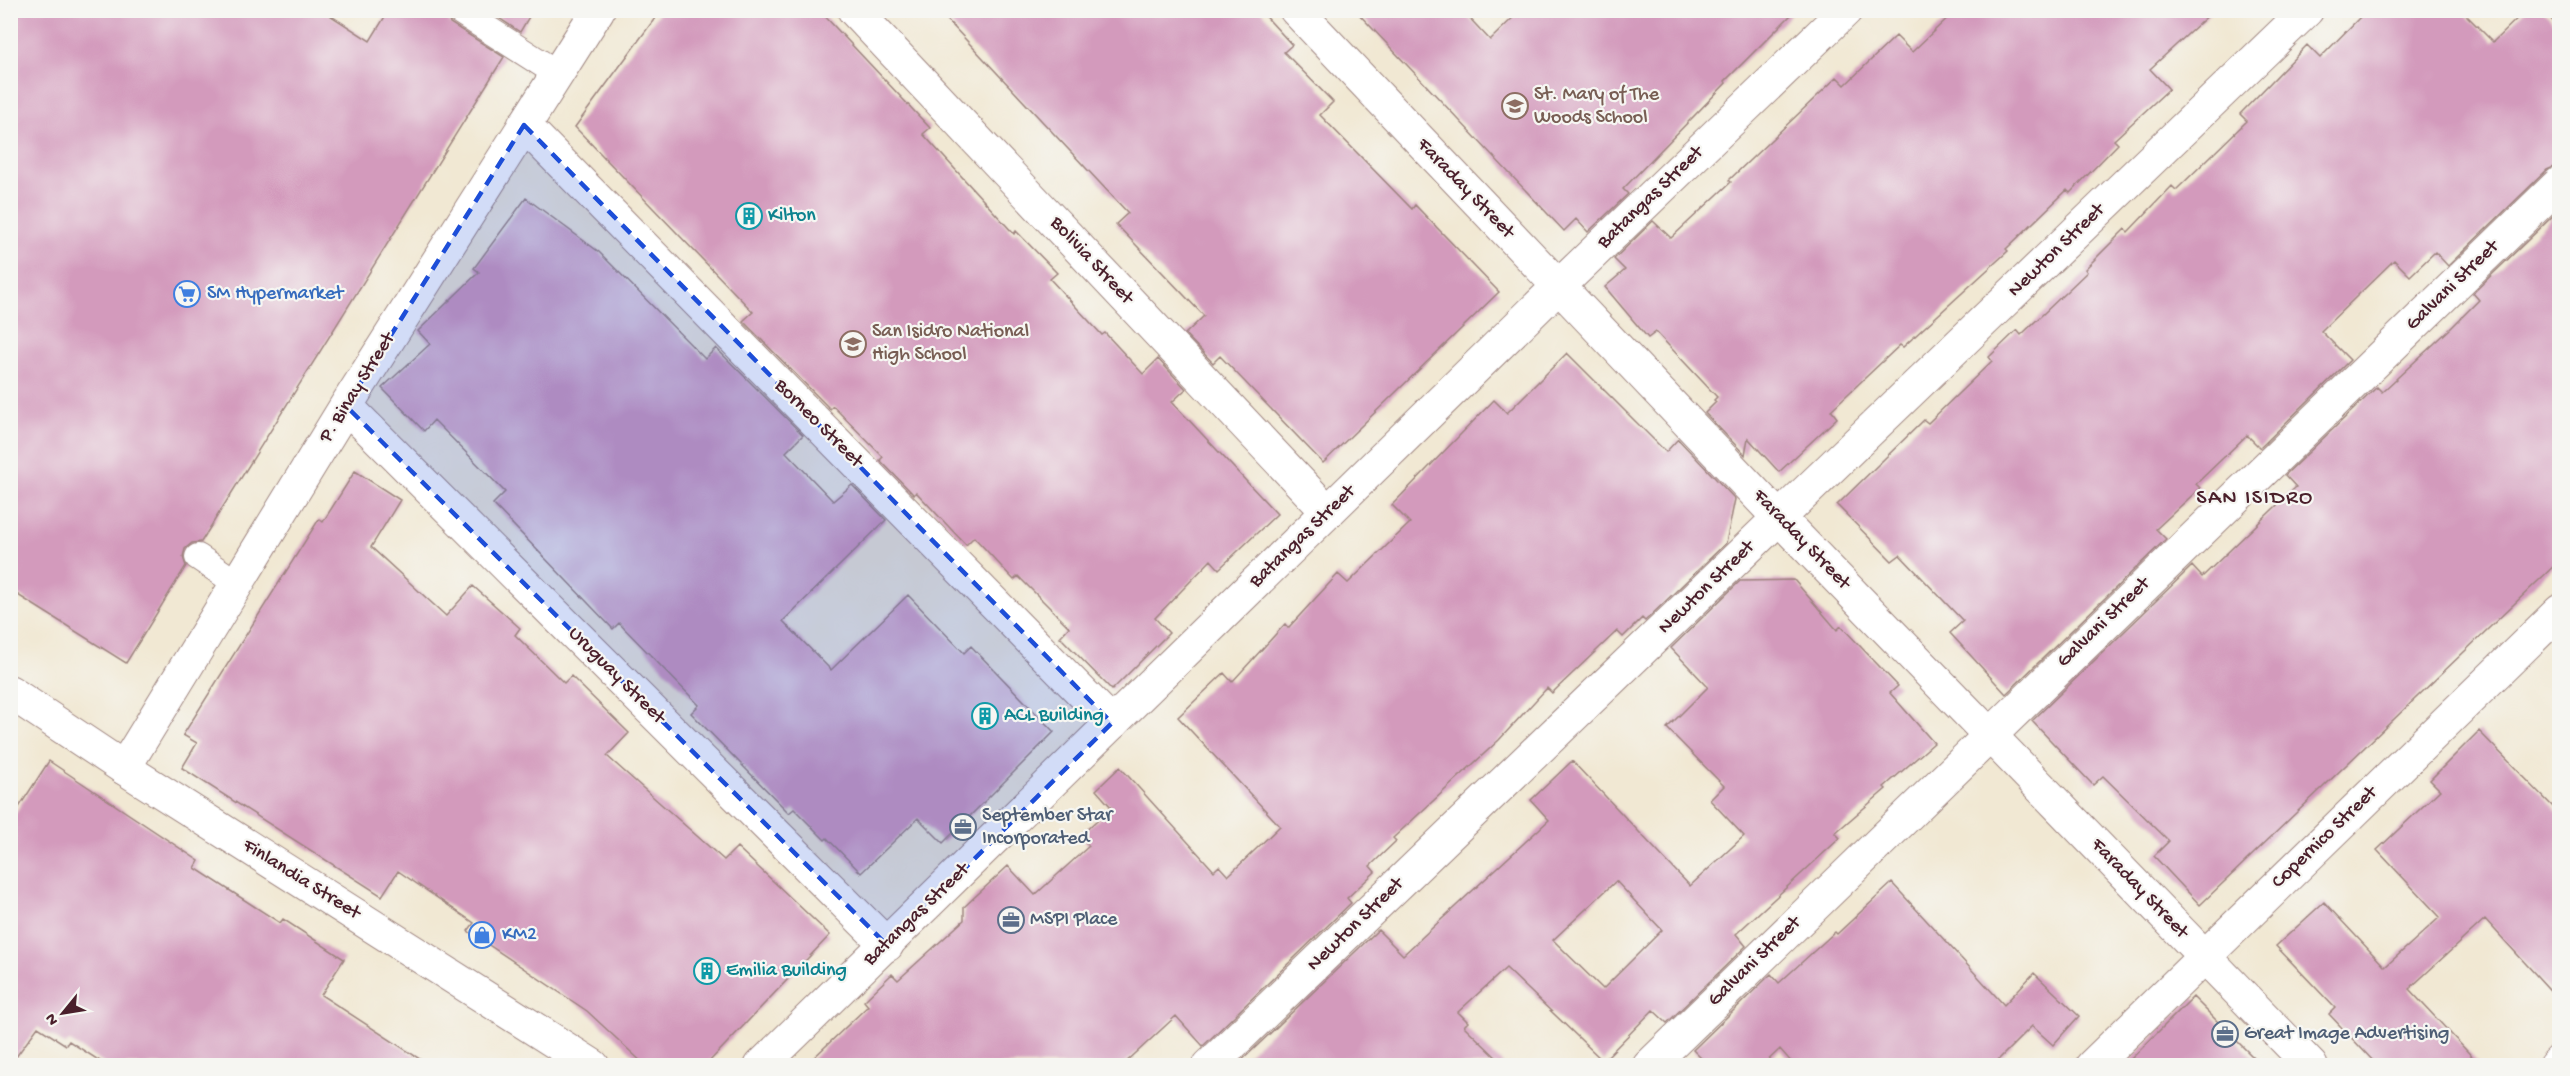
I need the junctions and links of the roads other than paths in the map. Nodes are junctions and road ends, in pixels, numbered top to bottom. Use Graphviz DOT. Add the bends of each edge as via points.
graph roads {
  1 [pos="458,10"];
  2 [pos="597,10"];
  3 [pos="854,10"];
  4 [pos="1296,10"];
  5 [pos="1846,10"];
  6 [pos="2307,10"];
  7 [pos="558,74"];
  8 [pos="524,125"];
  9 [pos="2559,183"];
  10 [pos="1558,286"];
  11 [pos="346,406"];
  12 [pos="1328,512"];
  13 [pos="1779,518"];
  14 [pos="198,556"];
  15 [pos="237,584"];
  16 [pos="2559,611"];
  17 [pos="10,692"];
  18 [pos="1112,723"];
  19 [pos="1989,734"];
  20 [pos="124,768"];
  21 [pos="887,945"];
  22 [pos="2203,956"];
  23 [pos="2559,1061"];
  24 [pos="593,1065"];
  25 [pos="761,1065"];
  26 [pos="1209,1065"];
  27 [pos="1649,1065"];
  28 [pos="2092,1065"];
  29 [pos="2311,1065"];
  30 [pos="2555,1065"];
  1 -- 7 [label="lane"];
  2 -- 7 [label="street, P. Binay Street"];
  3 -- 12 [label="street, Bolivia Street"];
  4 -- 10 [label="street, Faraday Street"];
  5 -- 10 [label="street, Batangas Street"];
  6 -- 13 [label="street, Newton Street"];
  7 -- 8 [label="street, P. Binay Street"];
  8 -- 11 [label="street, P. Binay Street"];
  8 -- 18 [label="street, Borneo Street"];
  9 -- 19 [label="street, Galvani Street"];
  10 -- 12 [label="street, Batangas Street"];
  10 -- 13 [label="street, Faraday Street"];
  11 -- 15 [label="street, P. Binay Street"];
  11 -- 21 [label="street, Uruguay Street"];
  12 -- 18 [label="street, Batangas Street"];
  13 -- 19 [label="street, Faraday Street"];
  13 -- 26 [label="street, Newton Street"];
  14 -- 15 [label="lane"];
  15 -- 20 [label="street, P. Binay Street"];
  16 -- 22 [label="street, Copernico Street"];
  17 -- 20 [label="street, Finlandia Street"];
  18 -- 21 [label="street, Batangas Street"];
  19 -- 22 [label="street, Faraday Street"];
  19 -- 27 [label="street, Galvani Street"];
  20 -- 24 [label="street, Finlandia Street"];
  21 -- 25 [label="street, Batangas Street"];
  22 -- 28 [label="street, Copernico Street"];
  22 -- 29 [label="street, Faraday Street"];
  23 -- 30 [label="street"];
}
